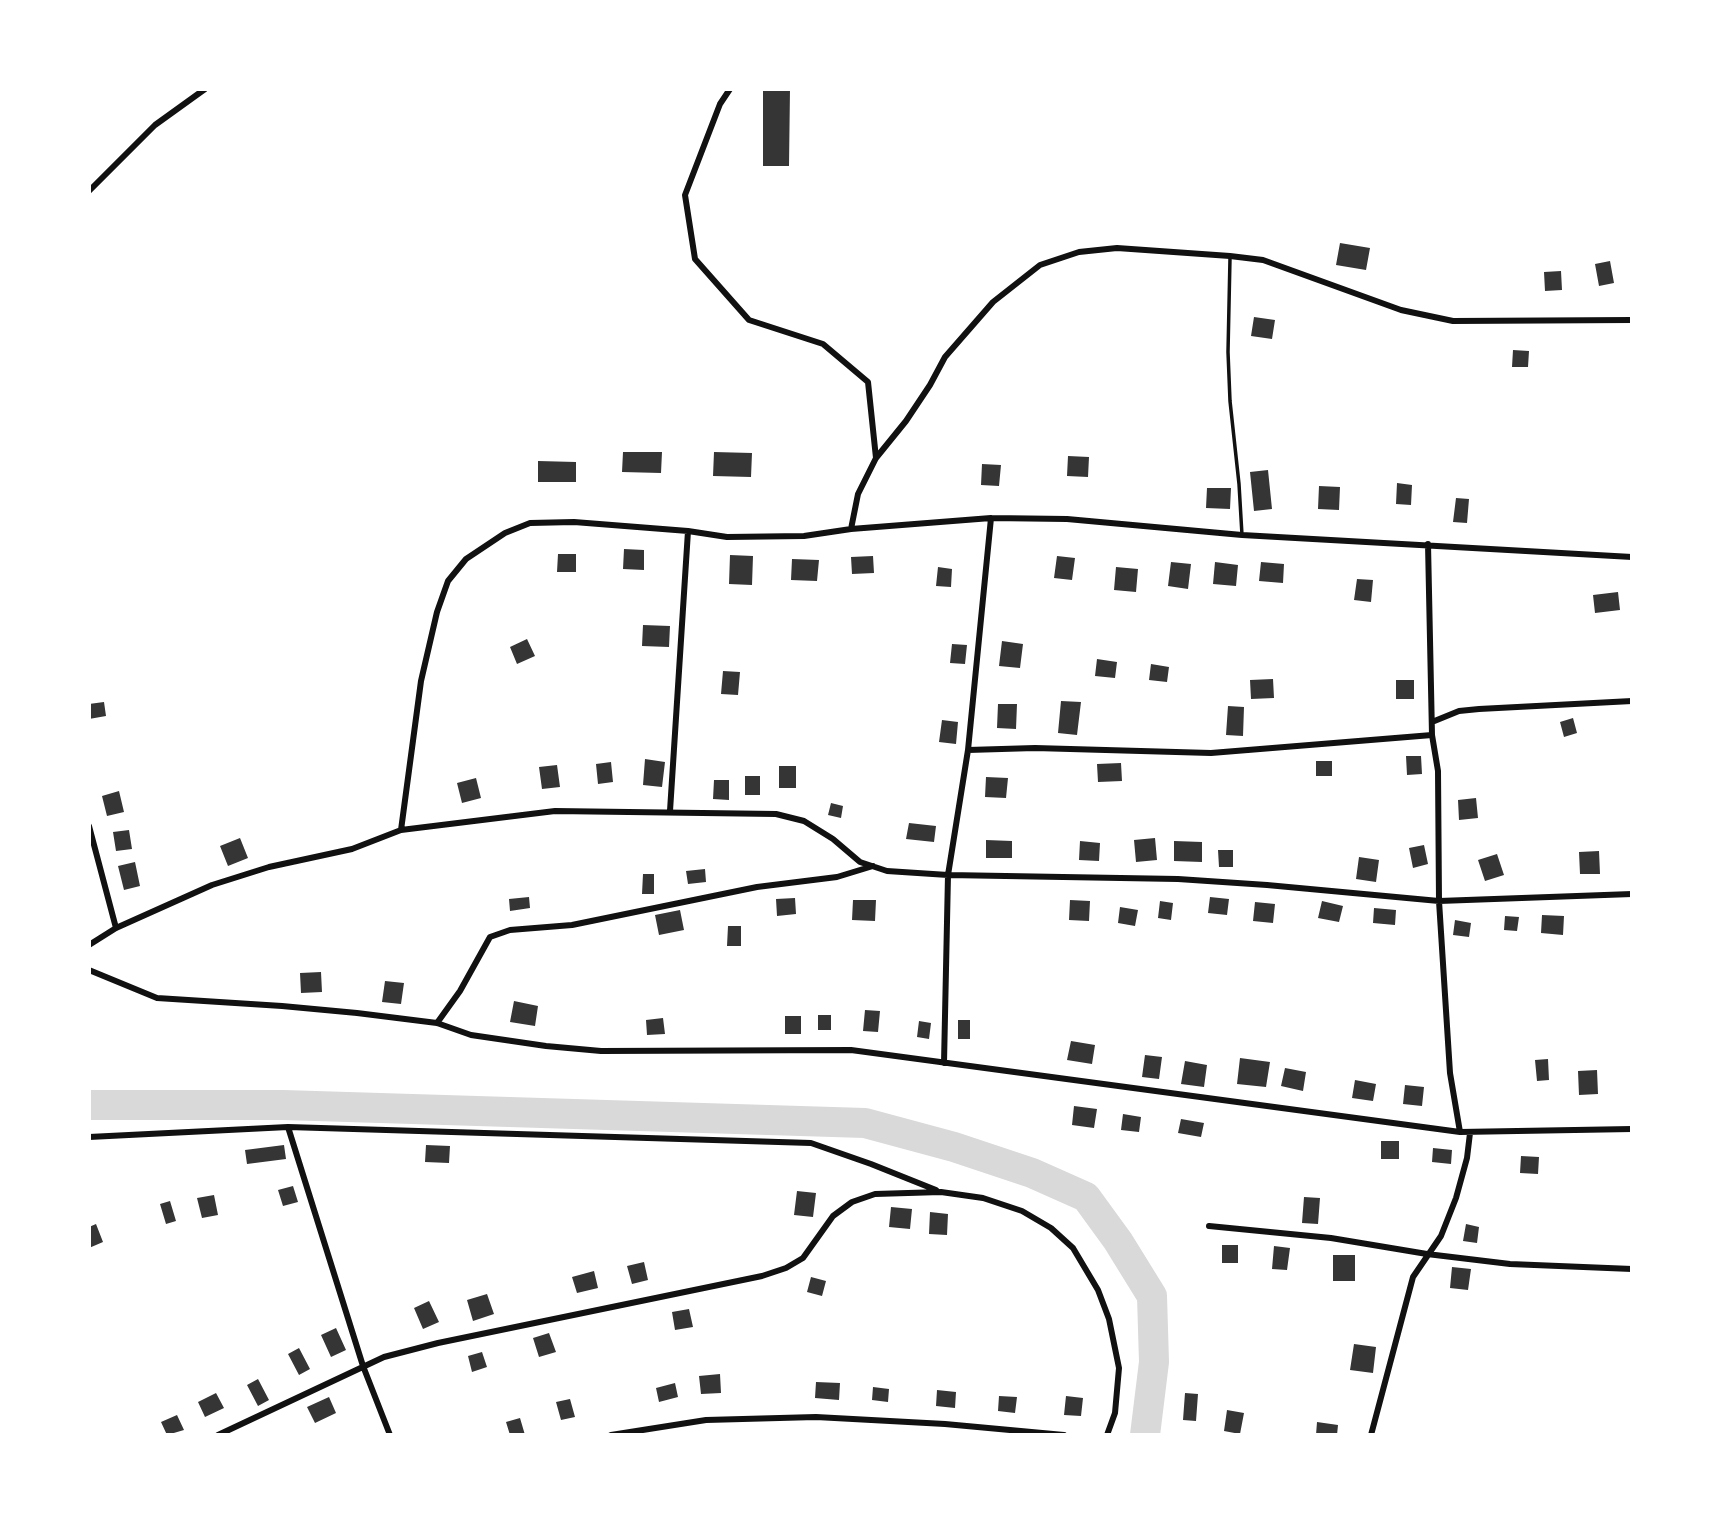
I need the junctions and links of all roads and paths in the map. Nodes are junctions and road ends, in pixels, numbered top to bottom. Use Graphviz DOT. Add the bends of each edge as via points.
graph roads {
  1 [pos="205,89"];
  2 [pos="730,89"];
  3 [pos="89,191"];
  4 [pos="1230,256"];
  5 [pos="1632,320"];
  6 [pos="876,458"];
  7 [pos="991,518"];
  8 [pos="851,528"];
  9 [pos="688,531"];
  10 [pos="1242,535"];
  11 [pos="1428,544"];
  12 [pos="1632,558"];
  13 [pos="1632,701"];
  14 [pos="1432,722"];
  15 [pos="1432,735"];
  16 [pos="968,750"];
  17 [pos="670,811"];
  18 [pos="89,826"];
  19 [pos="401,830"];
  20 [pos="873,866"];
  21 [pos="948,875"];
  22 [pos="1632,894"];
  23 [pos="1439,901"];
  24 [pos="116,928"];
  25 [pos="89,945"];
  26 [pos="89,971"];
  27 [pos="437,1023"];
  28 [pos="944,1063"];
  29 [pos="288,1127"];
  30 [pos="1632,1129"];
  31 [pos="1460,1132"];
  32 [pos="1470,1133"];
  33 [pos="89,1137"];
  34 [pos="941,1192"];
  35 [pos="1209,1226"];
  36 [pos="1427,1254"];
  37 [pos="1632,1269"];
  38 [pos="363,1366"];
  39 [pos="218,1435"];
  40 [pos="390,1435"];
  41 [pos="611,1435"];
  42 [pos="1064,1435"];
  43 [pos="1107,1435"];
  44 [pos="1371,1435"];
  1 -- 3 [label="street" via="155,125"];
  2 -- 6 [label="street" via="685,195 695,259 749,320 823,344 868,382"];
  4 -- 5 [label="street" via="1263,260 1401,310 1453,321"];
  4 -- 6 [label="street" via="1117,248 1079,252 1040,265 993,302 945,357 906,421"];
  4 -- 10 [label="lane" via="1230,401"];
  6 -- 8 [label="street" via="858,494"];
  7 -- 8 [label="street"];
  7 -- 10 [label="street" via="1067,519"];
  7 -- 16 [label="street"];
  8 -- 9 [label="street" via="804,536 727,537"];
  9 -- 17 [label="street"];
  9 -- 19 [label="street" via="530,523 505,533 466,559 448,581 437,612 421,681"];
  10 -- 11 [label="street"];
  11 -- 12 [label="street"];
  11 -- 14 [label="street"];
  13 -- 14 [label="street" via="1459,711"];
  14 -- 15 [label="street"];
  15 -- 16 [label="street" via="1211,753"];
  15 -- 23 [label="street" via="1438,771"];
  16 -- 21 [label="street"];
  17 -- 19 [label="street" via="555,811"];
  17 -- 20 [label="street" via="776,814 804,821 860,862"];
  18 -- 24 [label="street"];
  19 -- 24 [label="street" via="352,849 212,885"];
  20 -- 21 [label="street"];
  20 -- 27 [label="street" via="837,877 757,887 490,937"];
  21 -- 23 [label="street" via="1178,879"];
  21 -- 28 [label="street"];
  22 -- 23 [label="street"];
  23 -- 31 [label="street" via="1450,1073"];
  24 -- 25 [label="street"];
  26 -- 27 [label="street" via="157,998"];
  27 -- 28 [label="street" via="471,1035 601,1051 851,1050"];
  28 -- 31 [label="street"];
  29 -- 33 [label="street"];
  29 -- 34 [label="street" via="810,1143"];
  29 -- 38 [label="street"];
  30 -- 32 [label="street"];
  31 -- 32 [label="street"];
  32 -- 36 [label="street" via="1456,1198 1441,1236"];
  34 -- 38 [label="street" via="875,1194 852,1202 833,1216 803,1258 762,1276 438,1343"];
  34 -- 43 [label="street" via="983,1198 1022,1211 1073,1248 1110,1319 1119,1368 1115,1413"];
  35 -- 36 [label="street" via="1331,1238"];
  36 -- 37 [label="street" via="1510,1264"];
  36 -- 44 [label="street" via="1413,1278"];
  38 -- 39 [label="street"];
  38 -- 40 [label="street"];
  41 -- 42 [label="street" via="706,1420 816,1418"];
}
